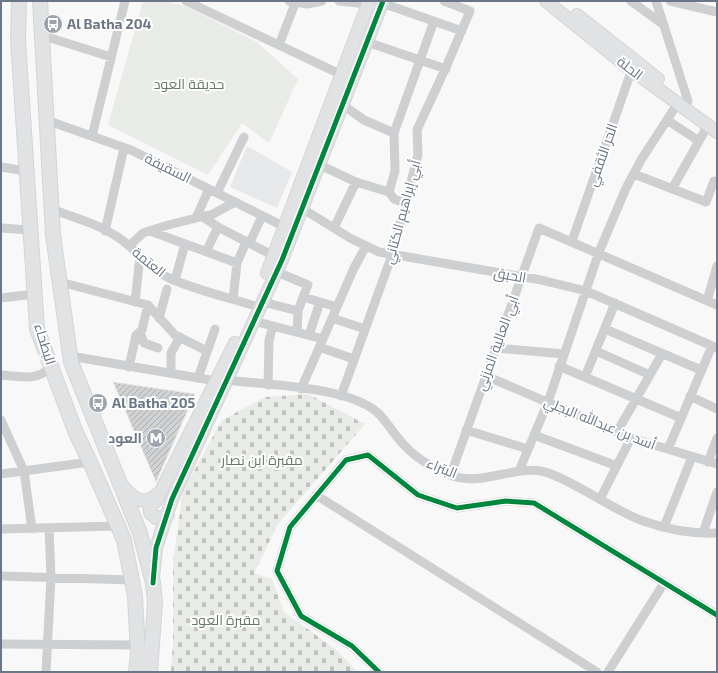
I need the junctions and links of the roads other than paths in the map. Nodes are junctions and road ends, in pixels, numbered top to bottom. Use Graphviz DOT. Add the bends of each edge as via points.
graph roads {
  1 [pos="19,1"];
  2 [pos="40,1"];
  3 [pos="125,1"];
  4 [pos="186,1"];
  5 [pos="294,1"];
  6 [pos="322,1"];
  7 [pos="339,1"];
  8 [pos="444,1"];
  9 [pos="546,1"];
  10 [pos="559,1"];
  11 [pos="631,1"];
  12 [pos="656,1"];
  13 [pos="670,1"];
  14 [pos="369,2"];
  15 [pos="382,2"];
  16 [pos="197,3"];
  17 [pos="717,12"];
  18 [pos="434,21"];
  19 [pos="664,25"];
  20 [pos="462,31"];
  21 [pos="41,35"];
  22 [pos="367,42"];
  23 [pos="279,45"];
  24 [pos="111,57"];
  25 [pos="420,60"];
  26 [pos="446,69"];
  27 [pos="632,69"];
  28 [pos="342,75"];
  29 [pos="683,102"];
  30 [pos="343,105"];
  31 [pos="46,120"];
  32 [pos="667,120"];
  33 [pos="714,126"];
  34 [pos="394,133"];
  35 [pos="92,136"];
  36 [pos="244,137"];
  37 [pos="698,141"];
  38 [pos="124,148"];
  39 [pos="320,165"];
  40 [pos="1,167"];
  41 [pos="26,170"];
  42 [pos="634,174"];
  43 [pos="356,182"];
  44 [pos="717,182"];
  45 [pos="672,189"];
  46 [pos="213,191"];
  47 [pos="389,192"];
  48 [pos="235,202"];
  49 [pos="405,203"];
  50 [pos="51,209"];
  51 [pos="303,209"];
  52 [pos="262,216"];
  53 [pos="199,217"];
  54 [pos="218,227"];
  55 [pos="285,227"];
  56 [pos="1,228"];
  57 [pos="334,228"];
  58 [pos="30,230"];
  59 [pos="105,231"];
  60 [pos="150,231"];
  61 [pos="572,241"];
  62 [pos="246,242"];
  63 [pos="185,244"];
  64 [pos="128,246"];
  65 [pos="366,246"];
  66 [pos="206,252"];
  67 [pos="599,252"];
  68 [pos="392,255"];
  69 [pos="140,256"];
  70 [pos="274,256"];
  71 [pos="237,263"];
  72 [pos="717,266"];
  73 [pos="276,272"];
  74 [pos="521,277"];
  75 [pos="175,280"];
  76 [pos="60,282"];
  77 [pos="167,290"];
  78 [pos="586,291"];
  79 [pos="35,294"];
  80 [pos="303,297"];
  81 [pos="1,298"];
  82 [pos="233,299"];
  83 [pos="706,301"];
  84 [pos="135,302"];
  85 [pos="320,302"];
  86 [pos="615,303"];
  87 [pos="258,304"];
  88 [pos="148,305"];
  89 [pos="717,305"];
  90 [pos="337,307"];
  91 [pos="298,311"];
  92 [pos="159,318"];
  93 [pos="332,318"];
  94 [pos="254,321"];
  95 [pos="273,326"];
  96 [pos="216,328"];
  97 [pos="365,329"];
  98 [pos="605,329"];
  99 [pos="140,332"];
  100 [pos="297,332"];
  101 [pos="309,335"];
  102 [pos="180,337"];
  103 [pos="321,343"];
  104 [pos="714,347"];
  105 [pos="158,348"];
  106 [pos="496,348"];
  107 [pos="207,351"];
  108 [pos="596,351"];
  109 [pos="564,354"];
  110 [pos="662,354"];
  111 [pos="70,356"];
  112 [pos="354,359"];
  113 [pos="49,361"];
  114 [pos="559,366"];
  115 [pos="129,367"];
  116 [pos="701,370"];
  117 [pos="171,373"];
  118 [pos="1,375"];
  119 [pos="650,375"];
  120 [pos="486,376"];
  121 [pos="585,377"];
  122 [pos="198,378"];
  123 [pos="221,381"];
  124 [pos="268,385"];
  125 [pos="301,389"];
  126 [pos="341,396"];
  127 [pos="690,396"];
  128 [pos="636,399"];
  129 [pos="548,402"];
  130 [pos="717,409"];
  131 [pos="681,418"];
  132 [pos="1,420"];
  133 [pos="3,430"];
  134 [pos="466,430"];
  135 [pos="618,432"];
  136 [pos="534,435"];
  137 [pos="631,438"];
  138 [pos="717,438"];
  139 [pos="528,449"];
  140 [pos="668,449"];
  141 [pos="692,457"];
  142 [pos="90,462"];
  143 [pos="713,463"];
  144 [pos="617,466"];
  145 [pos="24,471"];
  146 [pos="519,471"];
  147 [pos="1,474"];
  148 [pos="451,474"];
  149 [pos="121,484"];
  150 [pos="162,489"];
  151 [pos="717,492"];
  152 [pos="316,495"];
  153 [pos="600,499"];
  154 [pos="168,515"];
  155 [pos="117,526"];
  156 [pos="664,527"];
  157 [pos="1,529"];
  158 [pos="32,529"];
  159 [pos="49,529"];
  160 [pos="703,533"];
  161 [pos="717,533"];
  162 [pos="1,576"];
  163 [pos="51,577"];
  164 [pos="132,580"];
  165 [pos="153,583"];
  166 [pos="664,583"];
  167 [pos="717,615"];
  168 [pos="1,644"];
  169 [pos="47,645"];
  170 [pos="137,645"];
  171 [pos="46,672"];
  172 [pos="136,672"];
  173 [pos="150,672"];
  174 [pos="379,672"];
  175 [pos="597,672"];
  176 [pos="608,672"];
  1 -- 41 [label="main road, البطحاء" via="18,40"];
  2 -- 21 [label="main road, البطحاء"];
  3 -- 24 [label="street"];
  4 -- 16 [label="street"];
  5 -- 6 [label="street" via="307,4"];
  5 -- 23 [label="street"];
  7 -- 14 [label="street"];
  8 -- 20 [label="street, أبي إبراهيم الكتاني" via="470,11"];
  9 -- 27 [label="street, الحلة"];
  10 -- 29 [label="street, الحلة"];
  11 -- 19 [label="street"];
  12 -- 19 [label="street"];
  13 -- 17 [label="street"];
  14 -- 28 [label="street"];
  15 -- 18 [label="street"];
  15 -- 22 [label="street"];
  16 -- 23 [label="street"];
  18 -- 20 [label="street"];
  18 -- 25 [label="street"];
  19 -- 29 [label="street"];
  20 -- 26 [label="street, أبي إبراهيم الكتاني"];
  21 -- 24 [label="street"];
  21 -- 31 [label="main road, البطحاء"];
  22 -- 25 [label="street"];
  22 -- 30 [label="street"];
  23 -- 28 [label="street"];
  24 -- 35 [label="street"];
  25 -- 26 [label="street"];
  25 -- 34 [label="street"];
  26 -- 49 [label="street, أبي إبراهيم الكتاني" via="417,130 418,155"];
  27 -- 29 [label="street, الحلة"];
  27 -- 61 [label="street, الحر الثقفي"];
  28 -- 55 [label="street"];
  29 -- 32 [label="street"];
  29 -- 33 [label="street, الحلة"];
  30 -- 34 [label="street" via="364,120"];
  30 -- 39 [label="street"];
  31 -- 35 [label="street, السقيفة"];
  31 -- 50 [label="main road, البطحاء"];
  32 -- 37 [label="street"];
  32 -- 42 [label="street"];
  33 -- 37 [label="street"];
  34 -- 47 [label="street" via="395,171"];
  35 -- 38 [label="street, السقيفة"];
  36 -- 46 [label="street"];
  37 -- 45 [label="street"];
  38 -- 46 [label="street, السقيفة"];
  38 -- 59 [label="street"];
  39 -- 43 [label="street"];
  39 -- 51 [label="street"];
  40 -- 41 [label="street"];
  41 -- 58 [label="main road, البطحاء"];
  42 -- 45 [label="street"];
  42 -- 67 [label="street"];
  43 -- 47 [label="street"];
  43 -- 57 [label="street"];
  44 -- 45 [label="street" via="714,181 706,202"];
  46 -- 48 [label="street, السقيفة"];
  46 -- 53 [label="street"];
  47 -- 49 [label="street" via="394,199"];
  48 -- 52 [label="street, السقيفة"];
  48 -- 53 [label="street" via="213,214"];
  49 -- 68 [label="street, أبي إبراهيم الكتاني"];
  50 -- 59 [label="street, العتمة"];
  50 -- 76 [label="main road, البطحاء"];
  51 -- 57 [label="street, الحبق"];
  51 -- 73 [label="street"];
  52 -- 55 [label="street, السقيفة"];
  52 -- 62 [label="street" via="251,240"];
  53 -- 54 [label="street"];
  53 -- 60 [label="street"];
  54 -- 62 [label="street"];
  54 -- 66 [label="street"];
  55 -- 70 [label="street"];
  56 -- 58 [label="street"];
  57 -- 65 [label="street, الحبق"];
  58 -- 79 [label="main road, البطحاء"];
  59 -- 64 [label="street, العتمة" via="118,237"];
  60 -- 63 [label="street"];
  60 -- 64 [label="street" via="143,233"];
  61 -- 67 [label="street, أبي العالية المزني"];
  61 -- 74 [label="street, أبي العالية المزني" via="539,228"];
  62 -- 70 [label="street"];
  62 -- 71 [label="street"];
  63 -- 66 [label="street"];
  63 -- 75 [label="street"];
  64 -- 69 [label="street, العتمة"];
  65 -- 68 [label="street, الحبق"];
  65 -- 90 [label="street"];
  66 -- 71 [label="street"];
  67 -- 78 [label="street"];
  67 -- 83 [label="street, أبي العالية المزني"];
  68 -- 74 [label="street, الحبق"];
  68 -- 97 [label="street, أبي إبراهيم الكتاني"];
  69 -- 75 [label="street, العتمة" via="146,263"];
  69 -- 84 [label="street"];
  70 -- 87 [label="street"];
  71 -- 82 [label="street"];
  72 -- 83 [label="street"];
  73 -- 80 [label="street" via="308,285"];
  73 -- 87 [label="street"];
  74 -- 78 [label="street, الحبق"];
  74 -- 106 [label="street, أبي العالية المزني"];
  75 -- 82 [label="street, العتمة"];
  76 -- 84 [label="street"];
  76 -- 111 [label="main road, البطحاء"];
  77 -- 92 [label="street"];
  78 -- 86 [label="street, الحبق"];
  78 -- 109 [label="street"];
  79 -- 81 [label="street"];
  79 -- 113 [label="main road, البطحاء" via="37,329"];
  80 -- 85 [label="street"];
  80 -- 91 [label="street"];
  82 -- 87 [label="street, العتمة"];
  83 -- 89 [label="street, أبي العالية المزني"];
  84 -- 88 [label="street"];
  85 -- 90 [label="street"];
  85 -- 101 [label="street"];
  86 -- 98 [label="street"];
  86 -- 104 [label="street, الحبق"];
  87 -- 91 [label="street, العتمة"];
  87 -- 94 [label="street"];
  87 -- 123 [label="street"];
  88 -- 92 [label="street"];
  88 -- 99 [label="street"];
  90 -- 93 [label="street"];
  91 -- 100 [label="street"];
  92 -- 102 [label="street"];
  93 -- 97 [label="street"];
  93 -- 103 [label="street"];
  94 -- 95 [label="street"];
  94 -- 123 [label="street"];
  95 -- 100 [label="street"];
  95 -- 124 [label="street" via="269,340"];
  96 -- 107 [label="street"];
  97 -- 112 [label="street, أبي إبراهيم الكتاني"];
  98 -- 108 [label="street"];
  98 -- 110 [label="street"];
  99 -- 105 [label="street" via="144,343"];
  99 -- 115 [label="street" via="136,335"];
  100 -- 101 [label="street"];
  101 -- 103 [label="street"];
  102 -- 107 [label="street"];
  102 -- 117 [label="street" via="171,353"];
  103 -- 112 [label="street"];
  103 -- 125 [label="street"];
  104 -- 116 [label="street"];
  106 -- 109 [label="street"];
  106 -- 120 [label="street, أبي العالية المزني"];
  107 -- 122 [label="street"];
  108 -- 119 [label="street"];
  108 -- 121 [label="street"];
  109 -- 114 [label="street"];
  110 -- 116 [label="street"];
  110 -- 119 [label="street"];
  111 -- 115 [label="street, البتراء"];
  111 -- 149 [label="main road, البطحاء"];
  112 -- 126 [label="street, أبي إبراهيم الكتاني"];
  113 -- 118 [label="street" via="49,367 42,375"];
  113 -- 142 [label="main road, البطحاء" via="76,433"];
  114 -- 121 [label="street"];
  114 -- 129 [label="street"];
  115 -- 117 [label="street, البتراء"];
  116 -- 127 [label="street"];
  117 -- 122 [label="street, البتراء"];
  119 -- 128 [label="street"];
  120 -- 129 [label="street, أسد بن عبدالله البجلي"];
  120 -- 134 [label="street, أبي العالية المزني"];
  121 -- 128 [label="street"];
  122 -- 123 [label="street, البتراء"];
  123 -- 124 [label="street, البتراء"];
  123 -- 150 [label="street"];
  123 -- 154 [label="street" via="172,499"];
  124 -- 125 [label="street, البتراء"];
  125 -- 126 [label="street, البتراء" via="330,392"];
  126 -- 148 [label="street, البتراء" via="378,413 410,451 425,463"];
  127 -- 130 [label="street"];
  127 -- 131 [label="street"];
  128 -- 131 [label="street"];
  128 -- 135 [label="street"];
  129 -- 135 [label="street, أسد بن عبدالله البجلي"];
  129 -- 136 [label="street"];
  131 -- 140 [label="street"];
  132 -- 133 [label="street"];
  133 -- 145 [label="street"];
  134 -- 139 [label="street"];
  134 -- 148 [label="street, أبي العالية المزني"];
  135 -- 137 [label="street, أسد بن عبدالله البجلي"];
  136 -- 139 [label="street"];
  136 -- 144 [label="street"];
  137 -- 140 [label="street, أسد بن عبدالله البجلي"];
  137 -- 144 [label="street"];
  138 -- 143 [label="street"];
  139 -- 146 [label="street"];
  140 -- 141 [label="street, أسد بن عبدالله البجلي"];
  141 -- 143 [label="street, أسد بن عبدالله البجلي"];
  141 -- 156 [label="street"];
  142 -- 145 [label="street"];
  142 -- 155 [label="main road, البطحاء"];
  144 -- 153 [label="street"];
  145 -- 147 [label="street"];
  145 -- 158 [label="street"];
  146 -- 148 [label="street, البتراء" via="483,479"];
  146 -- 153 [label="street, البتراء" via="550,474"];
  149 -- 150 [label="street" via="135,498 144,502"];
  149 -- 165 [label="main road, البطحاء" via="140,533"];
  150 -- 154 [label="street" via="156,501 150,506 150,513 156,518"];
  151 -- 160 [label="street"];
  152 -- 166 [label="street" via="346,460 368,455 418,495 456,508 506,501 534,503"];
  152 -- 174 [label="street" via="290,526 276,571 301,616 352,646"];
  152 -- 175 [label="street"];
  153 -- 156 [label="street, البتراء" via="642,521"];
  154 -- 165 [label="street" via="156,548"];
  155 -- 159 [label="street"];
  155 -- 164 [label="main road, البطحاء" via="124,540"];
  156 -- 160 [label="street, البتراء"];
  157 -- 158 [label="street"];
  158 -- 159 [label="street"];
  159 -- 163 [label="street"];
  160 -- 161 [label="street, البتراء"];
  162 -- 163 [label="street"];
  163 -- 164 [label="street"];
  163 -- 169 [label="street"];
  164 -- 170 [label="main road, البطحاء"];
  165 -- 173 [label="main road, البطحاء" via="155,603"];
  166 -- 167 [label="street"];
  166 -- 176 [label="street"];
  168 -- 169 [label="street"];
  169 -- 170 [label="street"];
  169 -- 171 [label="street"];
  170 -- 172 [label="main road, البطحاء"];
}
